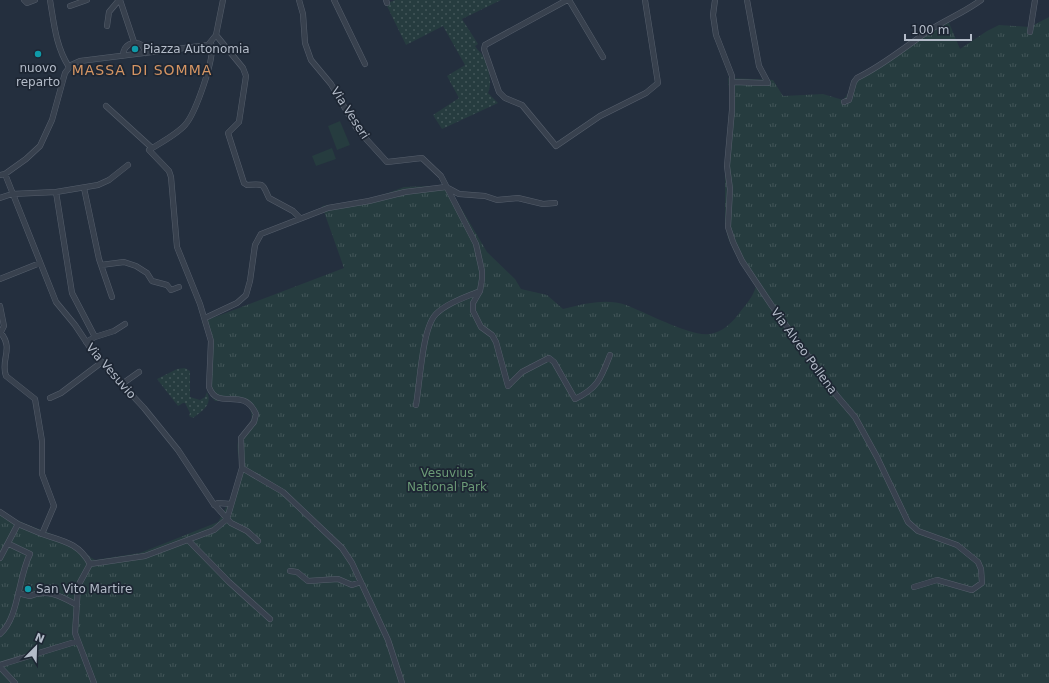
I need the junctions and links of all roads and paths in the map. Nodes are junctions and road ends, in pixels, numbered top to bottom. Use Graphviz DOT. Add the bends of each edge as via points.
graph roads {
  1 [pos="24,0"];
  2 [pos="34,0"];
  3 [pos="50,0"];
  4 [pos="87,0"];
  5 [pos="120,0"];
  6 [pos="223,0"];
  7 [pos="299,0"];
  8 [pos="334,0"];
  9 [pos="568,0"];
  10 [pos="645,0"];
  11 [pos="715,0"];
  12 [pos="747,0"];
  13 [pos="981,0"];
  14 [pos="1033,1"];
  15 [pos="78,2"];
  16 [pos="70,6"];
  17 [pos="107,26"];
  18 [pos="1030,32"];
  19 [pos="216,35"];
  20 [pos="134,42"];
  21 [pos="211,43"];
  22 [pos="146,53"];
  23 [pos="123,56"];
  24 [pos="603,57"];
  25 [pos="365,64"];
  26 [pos="69,67"];
  27 [pos="732,82"];
  28 [pos="844,102"];
  29 [pos="106,106"];
  30 [pos="151,149"];
  31 [pos="128,165"];
  32 [pos="2,174"];
  33 [pos="446,187"];
  34 [pos="84,188"];
  35 [pos="56,192"];
  36 [pos="12,194"];
  37 [pos="0,198"];
  38 [pos="555,203"];
  39 [pos="300,218"];
  40 [pos="40,263"];
  41 [pos="101,265"];
  42 [pos="0,279"];
  43 [pos="179,286"];
  44 [pos="480,291"];
  45 [pos="112,297"];
  46 [pos="0,306"];
  47 [pos="205,318"];
  48 [pos="125,324"];
  49 [pos="0,334"];
  50 [pos="95,337"];
  51 [pos="86,342"];
  52 [pos="610,355"];
  53 [pos="102,362"];
  54 [pos="139,372"];
  55 [pos="122,384"];
  56 [pos="50,398"];
  57 [pos="416,405"];
  58 [pos="242,468"];
  59 [pos="231,504"];
  60 [pos="214,505"];
  61 [pos="0,512"];
  62 [pos="227,519"];
  63 [pos="18,524"];
  64 [pos="42,534"];
  65 [pos="188,540"];
  66 [pos="258,541"];
  67 [pos="9,544"];
  68 [pos="0,558"];
  69 [pos="90,564"];
  70 [pos="290,571"];
  71 [pos="361,582"];
  72 [pos="914,587"];
  73 [pos="18,593"];
  74 [pos="77,605"];
  75 [pos="270,619"];
  76 [pos="0,634"];
  77 [pos="78,641"];
  78 [pos="0,666"];
  79 [pos="14,683"];
  80 [pos="94,683"];
  81 [pos="402,683"];
  1 -- 2 [label="street" via="27,3"];
  3 -- 26 [label="street" via="55,33"];
  4 -- 15 [label="street"];
  5 -- 17 [label="street" via="109,12"];
  5 -- 20 [label="street"];
  6 -- 19 [label="street"];
  7 -- 33 [label="street, Via Veseri" via="309,55 340,98 357,129 386,162 422,158 440,176"];
  8 -- 25 [label="street"];
  9 -- 10 [label="street" via="485,45 484,49 499,92 505,98 522,105 556,146 600,116 646,93 658,83"];
  9 -- 24 [label="street"];
  11 -- 27 [label="street, Via Alveo Pollena" via="713,15 716,35"];
  12 -- 27 [label="street" via="760,66 768,83"];
  13 -- 28 [label="street" via="963,13 932,29 891,59 857,78 849,100"];
  14 -- 18 [label="street"];
  15 -- 16 [label="street"];
  19 -- 21 [label="street"];
  19 -- 39 [label="street" via="246,76 239,122 228,133 244,183 262,184 269,198"];
  20 -- 22 [label="street" via="142,45"];
  20 -- 23 [label="street" via="124,48"];
  21 -- 22 [label="street" via="205,46"];
  21 -- 30 [label="street" via="206,80 195,108 185,125"];
  22 -- 23 [label="street"];
  23 -- 26 [label="street" via="80,61"];
  26 -- 32 [label="street" via="52,120 40,146 33,154"];
  27 -- 72 [label="street, Via Alveo Pollena" via="727,166 730,189 728,227 742,261 832,390 855,417 908,522 918,531 957,546 978,562 981,569 982,583 972,590 937,580"];
  29 -- 30 [label="street"];
  30 -- 47 [label="street" via="171,177 177,247"];
  31 -- 34 [label="street" via="108,180"];
  32 -- 36 [label="street, Via Vesuvio"];
  33 -- 38 [label="street" via="459,194 485,196 497,200 518,198 543,204"];
  33 -- 39 [label="street" via="405,192 328,208"];
  33 -- 44 [label="street, Via Veseri" via="476,244 482,271"];
  34 -- 35 [label="street"];
  34 -- 41 [label="street"];
  35 -- 36 [label="street"];
  35 -- 50 [label="street" via="72,293"];
  36 -- 37 [label="street"];
  36 -- 40 [label="street, Via Vesuvio"];
  39 -- 47 [label="street" via="267,230 259,236 254,245 246,295 237,303"];
  40 -- 42 [label="street"];
  40 -- 51 [label="street, Via Vesuvio" via="56,302"];
  41 -- 43 [label="street" via="124,262 143,269 152,281 167,285 169,289"];
  41 -- 45 [label="street"];
  44 -- 52 [label="street, Via Veseri" via="473,303 473,311 481,327 496,342 508,386 522,372 550,358 575,399 585,394 600,380"];
  44 -- 57 [label="street" via="438,312 432,318 426,331"];
  46 -- 49 [label="street" via="4,326"];
  47 -- 58 [label="street" via="211,341 211,393 220,398 247,402 256,414 254,422 241,438"];
  48 -- 50 [label="street" via="114,331"];
  49 -- 64 [label="street" via="6,341 7,348 4,364 6,376 37,404 42,441 42,474 54,506"];
  50 -- 51 [label="street"];
  51 -- 53 [label="street, Via Vesuvio"];
  53 -- 55 [label="street, Via Vesuvio"];
  53 -- 56 [label="street" via="61,393"];
  54 -- 55 [label="street"];
  55 -- 60 [label="street, Via Vesuvio" via="178,450"];
  58 -- 59 [label="street"];
  58 -- 71 [label="street" via="283,492 332,538 345,553"];
  59 -- 60 [label="street"];
  59 -- 62 [label="street"];
  60 -- 62 [label="street, Via Vesuvio"];
  61 -- 63 [label="street"];
  62 -- 65 [label="street" via="214,530"];
  62 -- 66 [label="street, Via Vesuvio"];
  63 -- 64 [label="street"];
  63 -- 67 [label="street"];
  64 -- 69 [label="street" via="70,543 84,553"];
  65 -- 69 [label="street" via="145,556"];
  65 -- 75 [label="street"];
  67 -- 68 [label="street"];
  67 -- 73 [label="street" via="30,554 21,574"];
  69 -- 74 [label="street" via="78,586"];
  70 -- 71 [label="street" via="297,572 308,581 338,579 352,585"];
  71 -- 81 [label="street" via="388,640"];
  73 -- 74 [label="street" via="30,596 47,592"];
  73 -- 76 [label="street" via="8,624"];
  74 -- 77 [label="street" via="75,633"];
  77 -- 78 [label="street"];
  77 -- 80 [label="street"];
  78 -- 79 [label="street"];
}
